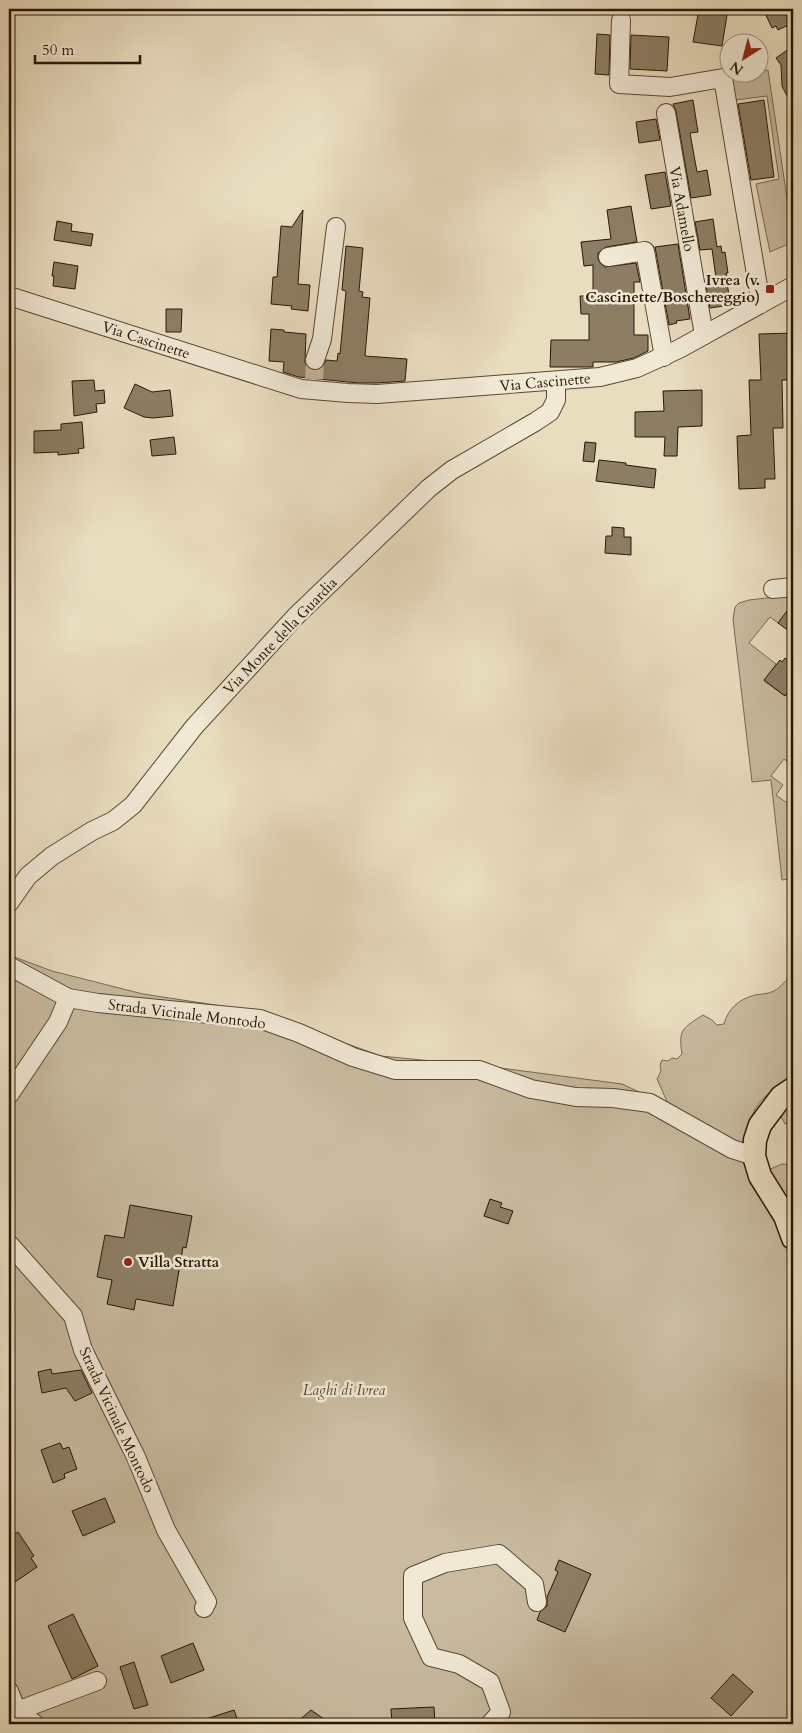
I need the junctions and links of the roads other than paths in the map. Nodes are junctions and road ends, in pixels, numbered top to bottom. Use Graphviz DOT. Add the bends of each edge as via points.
graph roads {
  1 [pos="621,20"];
  2 [pos="666,113"];
  3 [pos="336,227"];
  4 [pos="608,257"];
  5 [pos="793,286"];
  6 [pos="9,296"];
  7 [pos="761,304"];
  8 [pos="704,335"];
  9 [pos="664,356"];
  10 [pos="315,360"];
  11 [pos="556,382"];
  12 [pos="793,586"];
  13 [pos="773,589"];
  14 [pos="9,903"];
  15 [pos="9,966"];
  16 [pos="68,998"];
  17 [pos="793,1089"];
  18 [pos="9,1095"];
  19 [pos="754,1156"];
  20 [pos="793,1238"];
  21 [pos="9,1244"];
  22 [pos="537,1602"];
  23 [pos="204,1608"];
  24 [pos="97,1681"];
  25 [pos="9,1691"];
  26 [pos="13,1713"];
  27 [pos="35,1724"];
  28 [pos="490,1724"];
  1 -- 7 [label="street" via="619,84 670,86 723,78"];
  2 -- 8 [label="street, Via Adamello"];
  3 -- 10 [label="street" via="322,339"];
  4 -- 9 [label="street" via="645,250"];
  5 -- 7 [label="street, Via Cascinette"];
  6 -- 11 [label="street, Via Cascinette" via="279,382 377,394"];
  7 -- 8 [label="street, Via Cascinette"];
  8 -- 9 [label="street, Via Cascinette"];
  9 -- 11 [label="street, Via Cascinette" via="637,368 600,377"];
  11 -- 14 [label="street, Via Monte della Guardia" via="556,400 550,412 452,470 430,488 295,617 194,727 134,805 52,856 28,876"];
  12 -- 13 [label="street"];
  15 -- 16 [label="street, Strada Vicinale Montodo"];
  16 -- 18 [label="street" via="58,1022"];
  16 -- 19 [label="street, Strada Vicinale Montodo" via="260,1019 353,1057 395,1070 479,1070 530,1089 650,1103 732,1149"];
  17 -- 19 [label="main road" via="781,1097 760,1125"];
  19 -- 20 [label="main road" via="760,1176 785,1216"];
  21 -- 23 [label="street, Strada Vicinale Montodo" via="73,1316 83,1350 136,1457 166,1530 207,1602"];
  22 -- 28 [label="street" via="534,1584 499,1554 445,1563 413,1576 414,1618 431,1657 458,1664 490,1682 501,1712"];
  24 -- 26 [label="street"];
  25 -- 26 [label="street"];
  26 -- 27 [label="street"];
}
